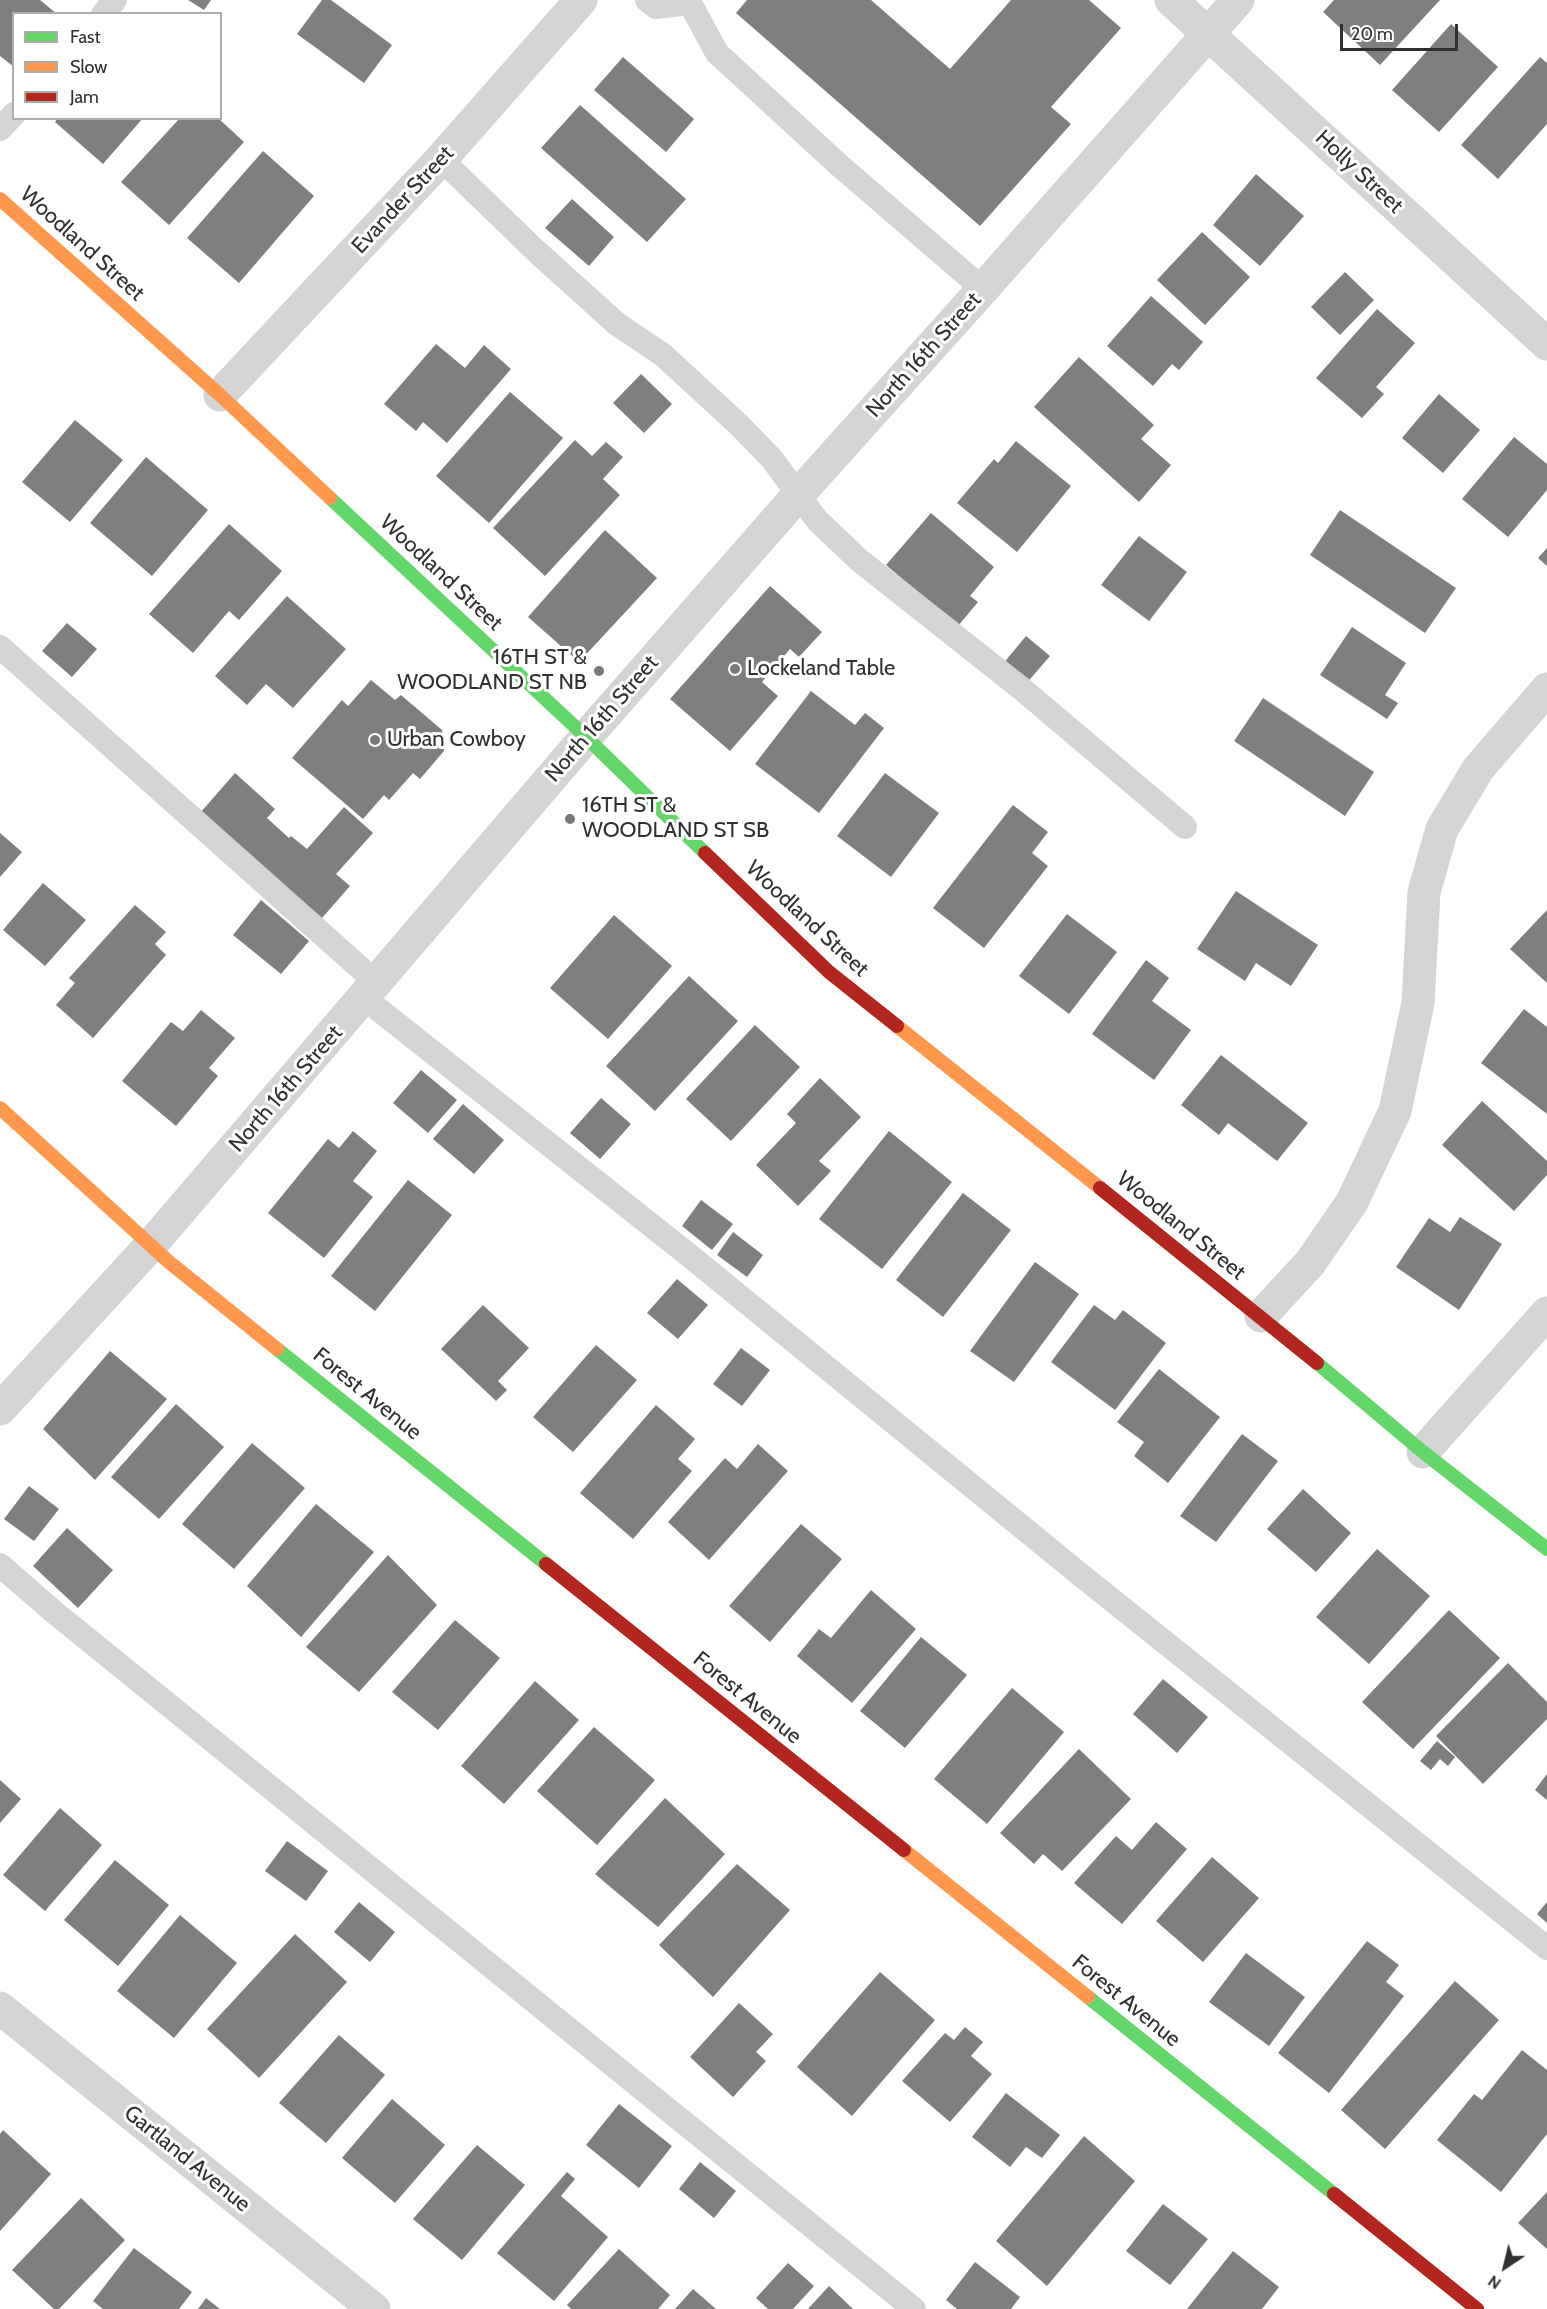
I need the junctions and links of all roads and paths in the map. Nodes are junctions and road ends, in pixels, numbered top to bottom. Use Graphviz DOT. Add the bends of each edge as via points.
graph roads {
  1 [pos="115,0"];
  2 [pos="581,0"];
  3 [pos="647,0"];
  4 [pos="1171,0"];
  5 [pos="1238,0"];
  6 [pos="690,1"];
  7 [pos="105,12"];
  8 [pos="1208,33"];
  9 [pos="12,116"];
  10 [pos="0,129"];
  11 [pos="441,159"];
  12 [pos="0,199"];
  13 [pos="983,289"];
  14 [pos="1547,344"];
  15 [pos="220,395"];
  16 [pos="798,495"];
  17 [pos="0,647"];
  18 [pos="1547,689"];
  19 [pos="586,737"];
  20 [pos="1185,827"];
  21 [pos="371,990"];
  22 [pos="0,1108"];
  23 [pos="150,1246"];
  24 [pos="1547,1313"];
  25 [pos="1261,1316"];
  26 [pos="0,1409"];
  27 [pos="1423,1452"];
  28 [pos="1547,1549"];
  29 [pos="0,1565"];
  30 [pos="1547,1948"];
  31 [pos="0,2008"];
  32 [pos="374,2309"];
  33 [pos="914,2309"];
  34 [pos="1477,2309"];
  1 -- 7 [label="lane"];
  2 -- 11 [label="street, Evander Street"];
  3 -- 6 [label="lane" via="656,7"];
  4 -- 8 [label="street, Holly Street"];
  5 -- 8 [label="street, North 16th Street"];
  6 -- 13 [label="lane" via="717,53"];
  8 -- 13 [label="street, North 16th Street"];
  8 -- 14 [label="street, Holly Street"];
  9 -- 10 [label="lane"];
  11 -- 15 [label="street, Evander Street"];
  11 -- 16 [label="lane" via="609,316 663,355 739,424 772,459"];
  12 -- 15 [label="street, Woodland Street"];
  13 -- 16 [label="street, North 16th Street"];
  15 -- 19 [label="street, Woodland Street"];
  16 -- 19 [label="street, North 16th Street"];
  16 -- 20 [label="lane" via="817,520 859,560 1022,689"];
  17 -- 21 [label="lane"];
  18 -- 25 [label="street" via="1478,769 1442,829 1424,892 1418,1003 1395,1111 1352,1202 1310,1263"];
  19 -- 21 [label="street, North 16th Street"];
  19 -- 25 [label="street, Woodland Street" via="829,972"];
  21 -- 23 [label="street, North 16th Street"];
  21 -- 30 [label="lane" via="1073,1569"];
  22 -- 23 [label="street, Forest Avenue"];
  23 -- 26 [label="street, North 16th Street"];
  23 -- 34 [label="street, Forest Avenue"];
  24 -- 27 [label="street"];
  25 -- 27 [label="street, Woodland Street"];
  27 -- 28 [label="street, Woodland Street"];
  29 -- 33 [label="lane"];
  31 -- 32 [label="street, Gartland Avenue"];
}
